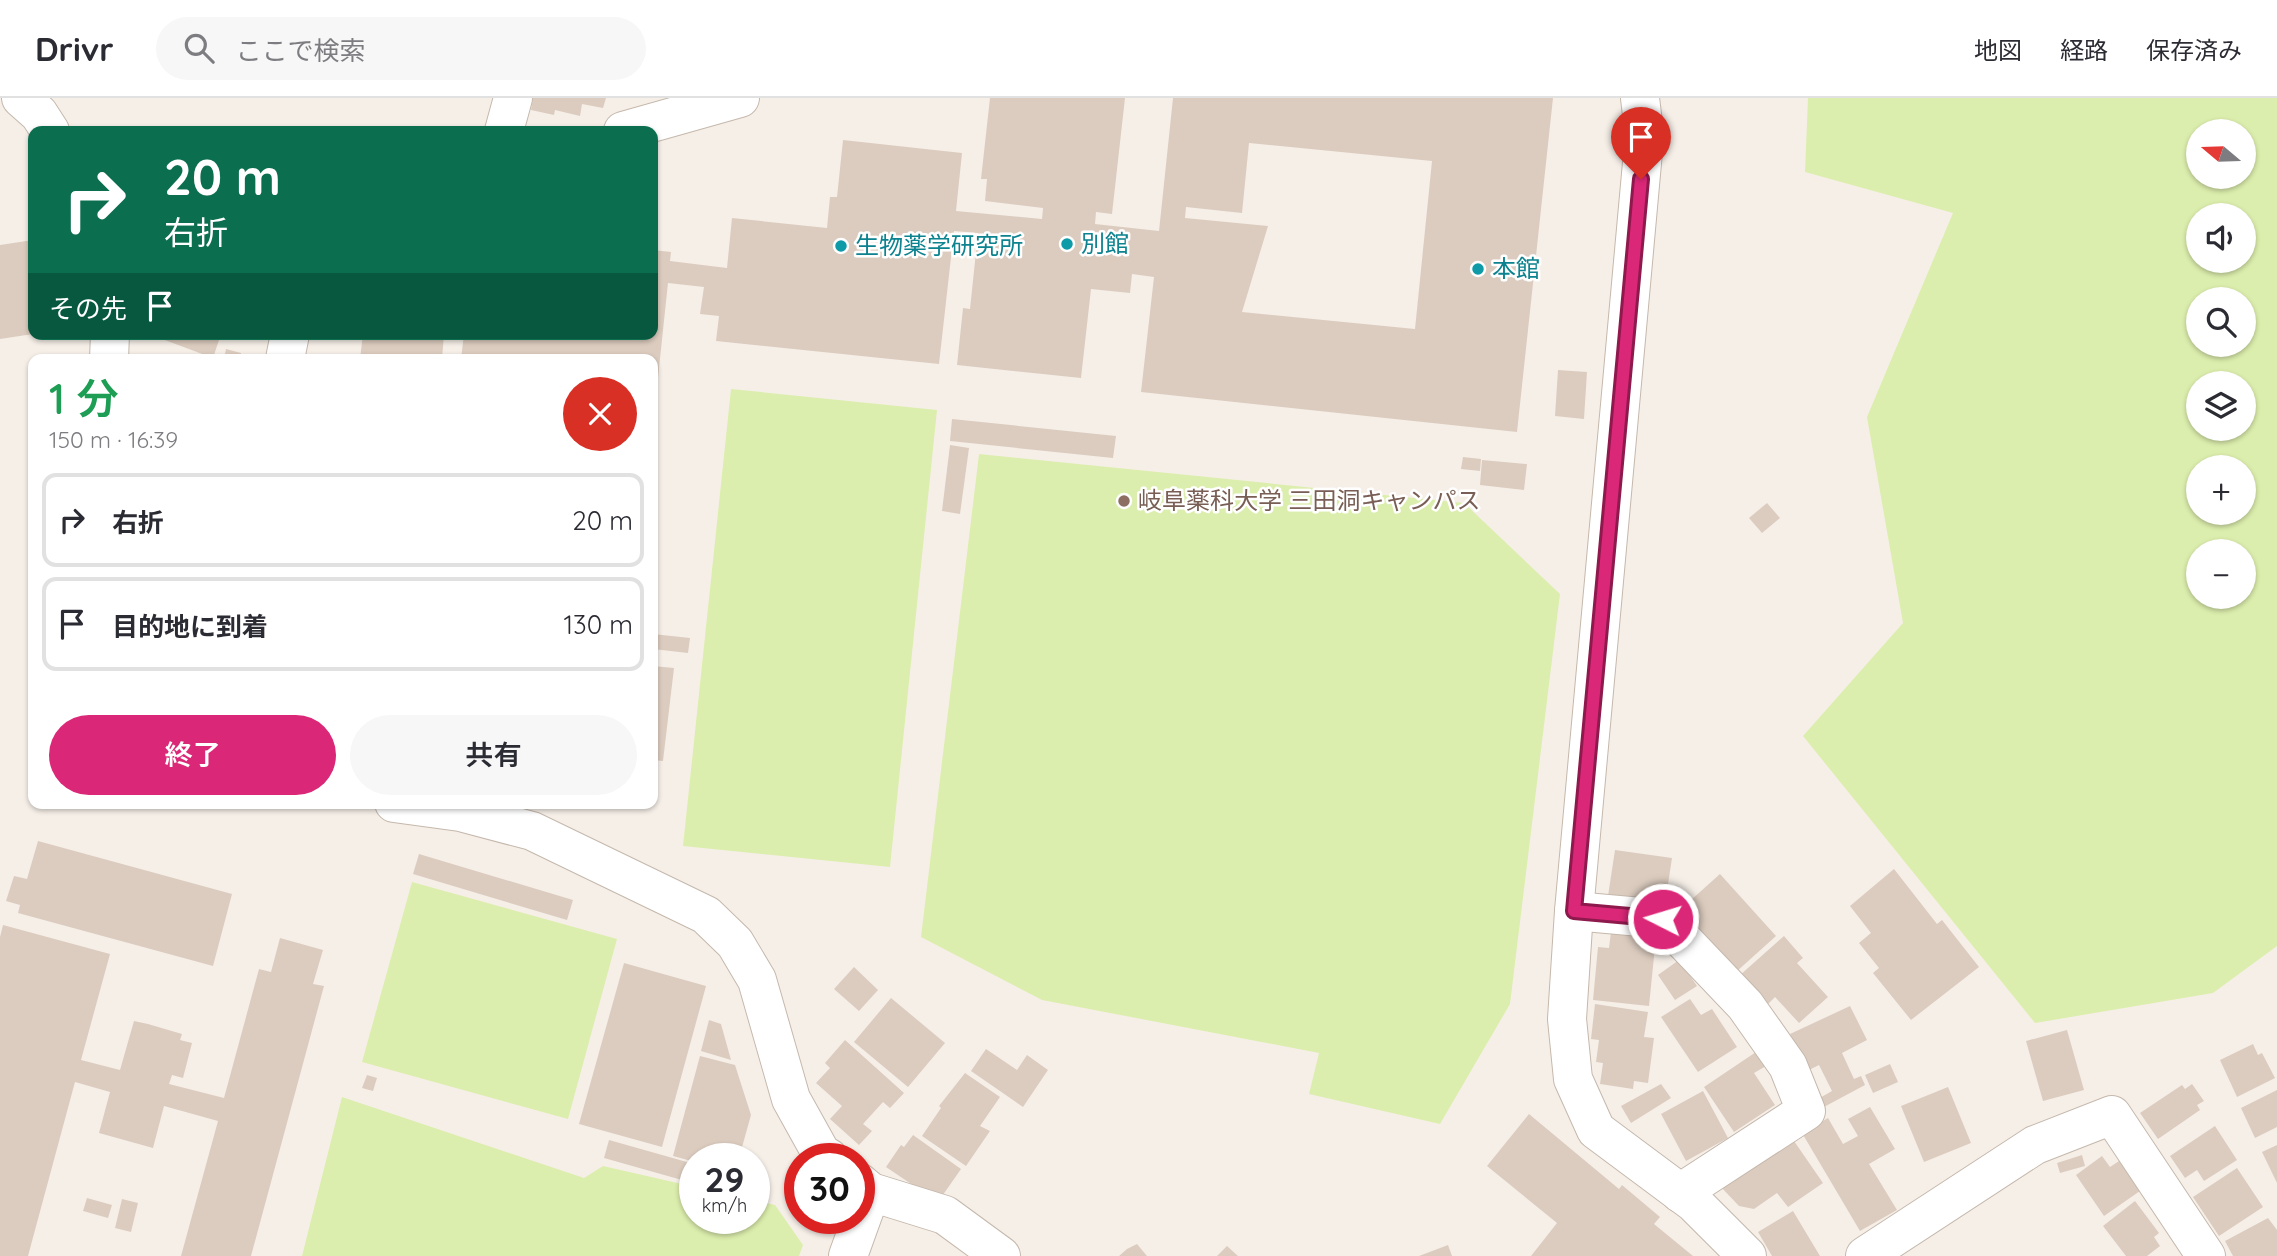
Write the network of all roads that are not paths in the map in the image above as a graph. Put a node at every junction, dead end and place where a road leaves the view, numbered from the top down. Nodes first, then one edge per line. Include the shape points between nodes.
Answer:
1 (21, 98) edge
2 (513, 98) edge
3 (1640, 98) edge
4 (718, 101) edge
5 (47, 126) edge
6 (505, 126) edge
7 (638, 126) edge
8 (438, 809) edge
9 (1574, 911) junction
10 (815, 1143) edge
11 (875, 1190) edge
12 (1680, 1193) junction
13 (853, 1234) edge
14 (848, 1256) edge
15 (1001, 1256) edge
16 (1747, 1256) edge
17 (1865, 1256) edge
18 (2206, 1256) edge

1 - 5 street
2 - 6 street
3 - 9 street via 1643,152
4 - 7 street
8 - 10 street via 532,831 706,915 735,943 757,979 791,1099
9 - 12 street via 1567,1019 1573,1079 1596,1130
9 - 12 street via 1663,919 1745,1005 1788,1066 1806,1111
11 - 15 street via 945,1215
12 - 16 street
13 - 14 street
17 - 18 street via 2035,1145 2112,1115

